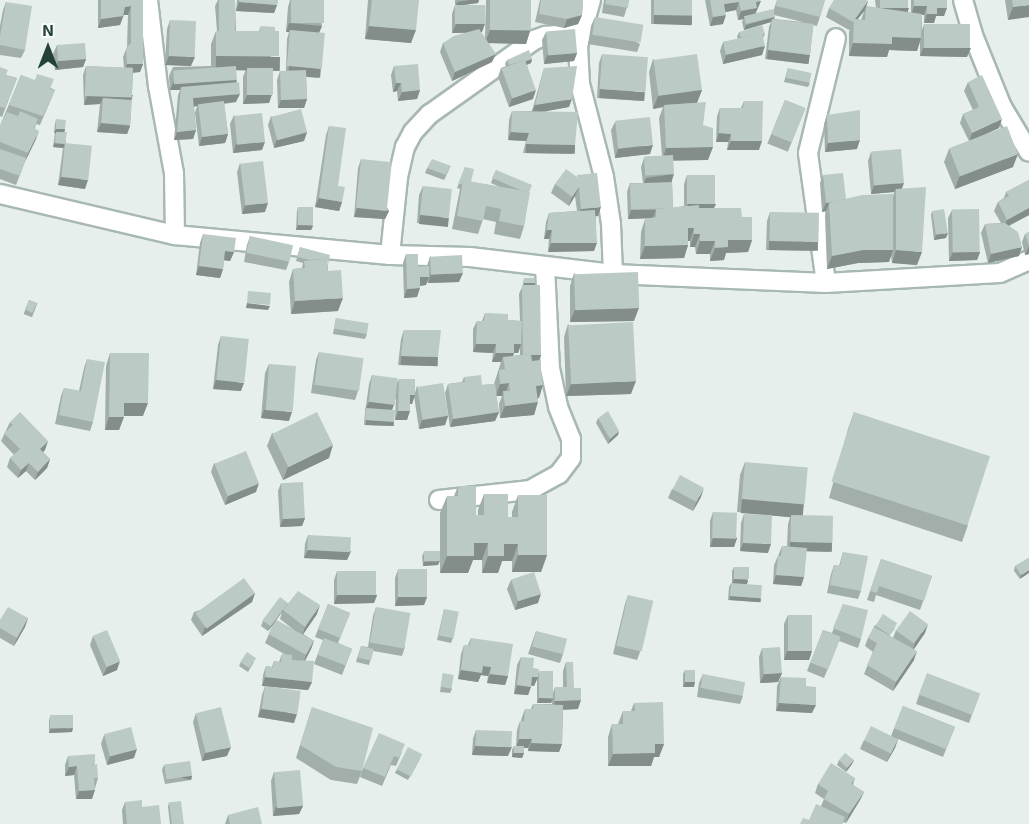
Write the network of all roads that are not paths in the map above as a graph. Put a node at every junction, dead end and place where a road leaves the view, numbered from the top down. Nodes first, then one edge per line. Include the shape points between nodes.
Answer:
1 (148, 0) edge
2 (591, 0) edge
3 (963, 0) edge
4 (581, 33) junction
5 (836, 38) dead end
6 (1029, 152) edge
7 (0, 194) edge
8 (175, 235) junction
9 (390, 255) junction
10 (1029, 260) edge
11 (545, 267) junction
12 (613, 274) junction
13 (826, 283) junction
14 (439, 500) dead end

1 - 8 street via 174,173
2 - 4 street
3 - 6 street via 1002,107
4 - 9 street via 534,40 430,114 413,132 398,177
4 - 12 street via 580,84 604,177
5 - 13 street via 808,153
7 - 8 street
8 - 9 street
9 - 11 street via 470,257
10 - 13 street via 1000,273
11 - 12 street
11 - 14 street via 550,369 571,439 571,458 559,474 530,490
12 - 13 street

